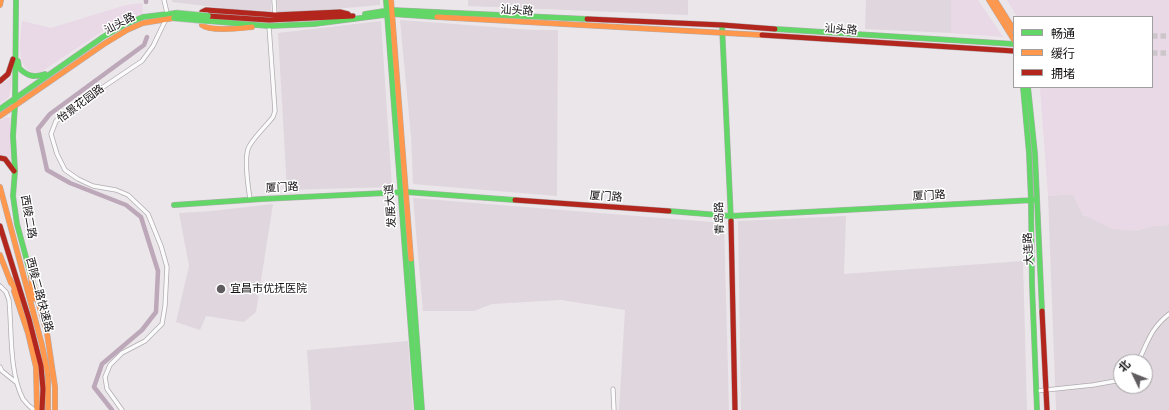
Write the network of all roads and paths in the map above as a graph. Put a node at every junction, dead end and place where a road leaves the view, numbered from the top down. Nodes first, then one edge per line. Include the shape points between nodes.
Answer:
1 (1, 0) edge
2 (16, 0) edge
3 (164, 0) edge
4 (274, 0) edge
5 (386, 0) edge
6 (391, 0) edge
7 (989, 0) edge
8 (995, 0) edge
9 (0, 6) edge
10 (202, 12) dead end
11 (389, 13) junction
12 (275, 15) junction
13 (166, 16) junction
14 (354, 16) junction
15 (208, 18) junction
16 (202, 25) dead end
17 (722, 25) junction
18 (269, 26) junction
19 (1013, 28) edge
20 (722, 32) junction
21 (1013, 38) edge
22 (1013, 44) edge
23 (16, 49) junction
24 (1013, 51) edge
25 (57, 69) junction
26 (0, 81) edge
27 (1023, 88) edge
28 (1028, 88) edge
29 (15, 102) junction
30 (0, 109) edge
31 (0, 116) edge
32 (0, 158) edge
33 (14, 171) junction
34 (0, 188) edge
35 (403, 192) junction
36 (250, 200) junction
37 (1034, 200) junction
38 (174, 205) dead end
39 (731, 216) junction
40 (0, 226) edge
41 (0, 255) edge
42 (31, 277) junction
43 (10, 279) junction
44 (0, 286) edge
45 (1169, 314) edge
46 (32, 318) junction
47 (1142, 354) edge
48 (0, 367) edge
49 (1113, 381) edge
50 (17, 383) junction
51 (43, 389) junction
52 (613, 389) dead end
53 (1046, 390) junction
54 (1036, 391) junction
55 (34, 410) edge
56 (38, 410) edge
57 (42, 410) edge
58 (48, 410) edge
59 (55, 410) edge
60 (122, 410) edge
61 (417, 410) edge
62 (422, 410) edge
63 (614, 410) edge
64 (735, 410) edge
65 (1037, 410) edge
66 (1046, 410) edge

1 - 9 main road
2 - 23 main road, 西陵二路
3 - 13 street
4 - 12 street
5 - 11 main road, 发展大道
6 - 11 main road, 发展大道
7 - 21 main road
8 - 19 main road
10 - 12 main road via 206,10
11 - 14 main road, 汕头路
11 - 17 main road, 汕头路
11 - 18 main road, 汕头路 via 314,24
11 - 20 main road, 汕头路
11 - 35 main road, 发展大道
12 - 14 main road via 340,12
13 - 15 main road, 汕头路, bridge
13 - 25 main road, 汕头路 via 143,17 124,25
13 - 29 main road, 汕头路 via 142,22 127,30
13 - 60 street, 怡景花园路 via 142,61 56,121 51,134 65,170 93,186 128,195 148,214 167,267 162,324 145,341 122,353 110,365 105,377 107,389
14 - 15 main road, 汕头路 via 269,20
15 - 18 main road, 汕头路
16 - 18 main road via 207,28 234,29
17 - 20 main road, 青岛路
17 - 22 main road, 汕头路
18 - 36 street via 276,111 248,149 247,178
20 - 24 main road, 汕头路
20 - 39 main road, 青岛路
23 - 25 main road via 19,68 28,76 41,76
23 - 26 main road via 8,74
23 - 29 main road, 西陵二路
25 - 29 main road, 汕头路
27 - 37 main road, 大连路
28 - 37 main road, 大连路 via 1035,154
29 - 30 main road, 汕头路
29 - 31 main road, 汕头路
29 - 33 main road, 西陵二路
32 - 33 main road via 5,159
33 - 42 main road, 西陵二路 via 13,196 17,224
34 - 46 main road, 西陵二路快速路
35 - 36 main road, 厦门路
35 - 39 main road, 厦门路
35 - 61 main road, 发展大道
35 - 62 main road, 发展大道
36 - 38 main road, 厦门路
37 - 39 main road, 厦门路
37 - 53 main road, 大连路
37 - 54 main road, 大连路 via 1032,284
39 - 64 main road, 青岛路
40 - 46 main road, 西陵二路快速路
41 - 43 main road
42 - 46 main road
42 - 59 main road, 西陵二路 via 47,333 55,387
43 - 46 main road
43 - 56 main road via 36,367
44 - 50 street via 9,300 12,355
45 - 47 street via 1149,337
46 - 51 main road, 西陵二路快速路
46 - 58 main road, 西陵二路快速路 via 42,344 48,375
48 - 50 street
49 - 53 street
50 - 55 street via 24,400
51 - 56 main road
51 - 57 main road, 西陵二路快速路
52 - 63 street
53 - 54 street
53 - 66 main road, 大连路
54 - 65 main road, 大连路

